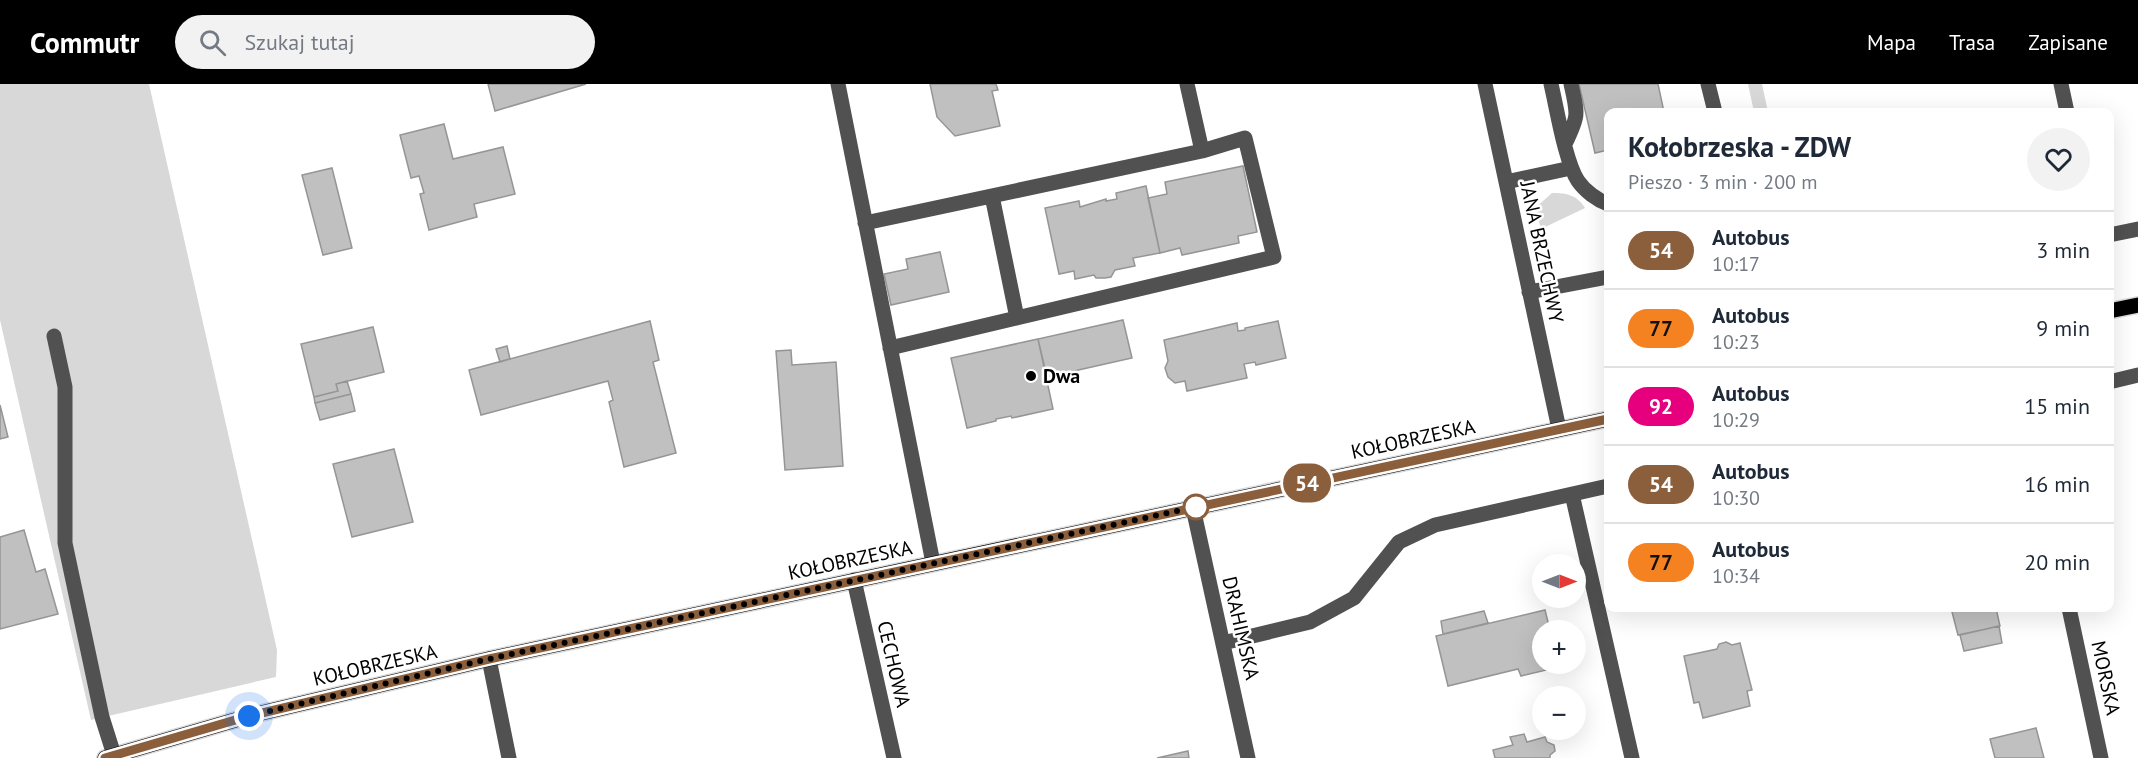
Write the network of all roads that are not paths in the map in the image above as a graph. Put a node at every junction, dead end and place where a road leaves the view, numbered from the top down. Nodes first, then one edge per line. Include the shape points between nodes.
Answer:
1 (838, 84) edge
2 (1187, 84) edge
3 (1485, 84) edge
4 (1551, 84) edge
5 (1571, 84) edge
6 (1708, 84) edge
7 (2061, 84) edge
8 (1714, 108) edge
9 (2066, 108) edge
10 (1565, 144) junction
11 (1202, 151) junction
12 (1571, 168) junction
13 (1506, 182) junction
14 (992, 196) junction
15 (1604, 202) edge
16 (865, 223) junction
17 (2138, 229) edge
18 (2114, 234) edge
19 (1604, 278) edge
20 (1529, 292) junction
21 (2138, 305) edge
22 (2114, 310) edge
23 (1017, 318) junction
24 (54, 336) dead end
25 (890, 348) junction
26 (2138, 375) edge
27 (2114, 381) edge
28 (1604, 420) edge
29 (1559, 429) junction
30 (1604, 487) edge
31 (1572, 494) junction
32 (1192, 508) junction
33 (933, 563) junction
34 (854, 580) junction
35 (2070, 612) edge
36 (1223, 643) junction
37 (489, 659) junction
38 (109, 757) edge
39 (509, 758) edge
40 (894, 758) edge
41 (1248, 758) edge
42 (1632, 758) edge
43 (2101, 758) edge

1 - 16 street
2 - 11 street
3 - 13 street, JANA BRZECHWY
4 - 10 street
5 - 10 street via 1577,110
6 - 8 street
7 - 9 street
10 - 12 street
11 - 14 street
11 - 23 street via 1245,138 1274,257
12 - 13 street
12 - 15 street via 1579,182
13 - 20 street, JANA BRZECHWY
14 - 16 street
14 - 23 street
16 - 25 street
17 - 18 street
19 - 20 street
20 - 29 street, JANA BRZECHWY
21 - 22 main road
23 - 25 street
24 - 38 street via 65,387 65,543
25 - 33 street
26 - 27 street
28 - 29 main road, KOŁOBRZESKA
29 - 32 main road, KOŁOBRZESKA
30 - 31 street
31 - 36 street via 1435,525 1399,542 1354,598 1310,622
31 - 42 street
32 - 33 main road, KOŁOBRZESKA
32 - 36 street, DRAHIMSKA
33 - 34 main road, KOŁOBRZESKA
34 - 37 main road, KOŁOBRZESKA
34 - 40 street, CECHOWA
35 - 43 street, MORSKA
36 - 41 street, DRAHIMSKA
37 - 38 main road, KOŁOBRZESKA via 249,716
37 - 39 street

